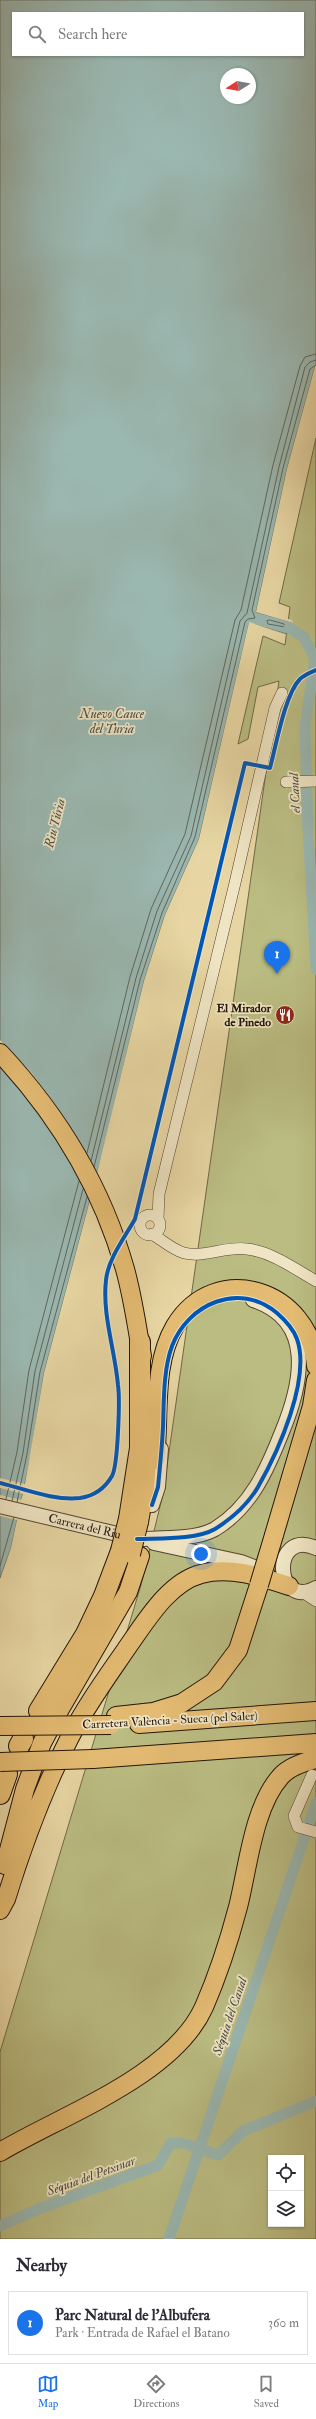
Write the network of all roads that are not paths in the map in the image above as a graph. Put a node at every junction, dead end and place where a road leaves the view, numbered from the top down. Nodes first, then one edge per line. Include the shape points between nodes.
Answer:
1 (282, 693) dead end
2 (315, 781) edge
3 (290, 782) dead end
4 (0, 1053) edge
5 (316, 1282) edge
6 (140, 1342) joint
7 (316, 1366) edge
8 (316, 1380) edge
9 (152, 1505) junction
10 (0, 1506) edge
11 (139, 1522) junction
12 (316, 1548) edge
13 (132, 1550) junction
14 (285, 1556) junction
15 (241, 1562) junction
16 (291, 1585) junction
17 (316, 1588) edge
18 (316, 1601) edge
19 (39, 1710) dead end
20 (316, 1711) edge
21 (113, 1721) junction
22 (0, 1726) edge
23 (316, 1743) edge
24 (314, 1767) edge
25 (3, 1768) edge
26 (0, 1794) edge
27 (316, 1832) edge
28 (0, 1886) edge
29 (0, 1910) edge
30 (0, 2152) edge

1 - 5 street via 275,708 154,1224 172,1246 183,1252 199,1254 228,1248 249,1249 273,1256
2 - 3 street
4 - 6 highway via 36,1094 73,1148 99,1199 125,1269
6 - 11 highway
7 - 9 highway via 312,1344 304,1325 292,1311 271,1297 255,1291 231,1291 208,1297 190,1308 175,1327 164,1351
8 - 21 highway, bridge via 312,1406 238,1650 214,1682 182,1703
9 - 11 highway
9 - 13 street via 158,1488 166,1372 171,1348 181,1328 194,1313 218,1300 243,1298 266,1305 292,1328 299,1347 301,1369 298,1390 291,1410 257,1488 239,1511 214,1530
10 - 13 street, Carrera del Riu via 48,1517
11 - 13 highway, bridge
12 - 14 street via 304,1545
13 - 15 street, Carrera del Riu
13 - 19 highway via 104,1596 86,1634
13 - 28 highway via 128,1592 42,1743 25,1789
14 - 15 street, Carrera del Riu
14 - 16 street via 282,1566
15 - 16 street, Carrera del Riu
16 - 17 street
16 - 18 street
16 - 29 highway via 254,1575 214,1571 200,1574 185,1582 159,1605 108,1676 69,1738 40,1804
20 - 21 highway, Carretera València - Sueca (pel Saler)
21 - 22 highway, Carretera València - Sueca (pel Saler), bridge via 92,1726
23 - 25 highway, bridge
24 - 27 street via 294,1816 298,1827
24 - 30 highway via 282,1774 265,1805 220,1965 203,2009 189,2032 172,2050 109,2094
25 - 26 highway

